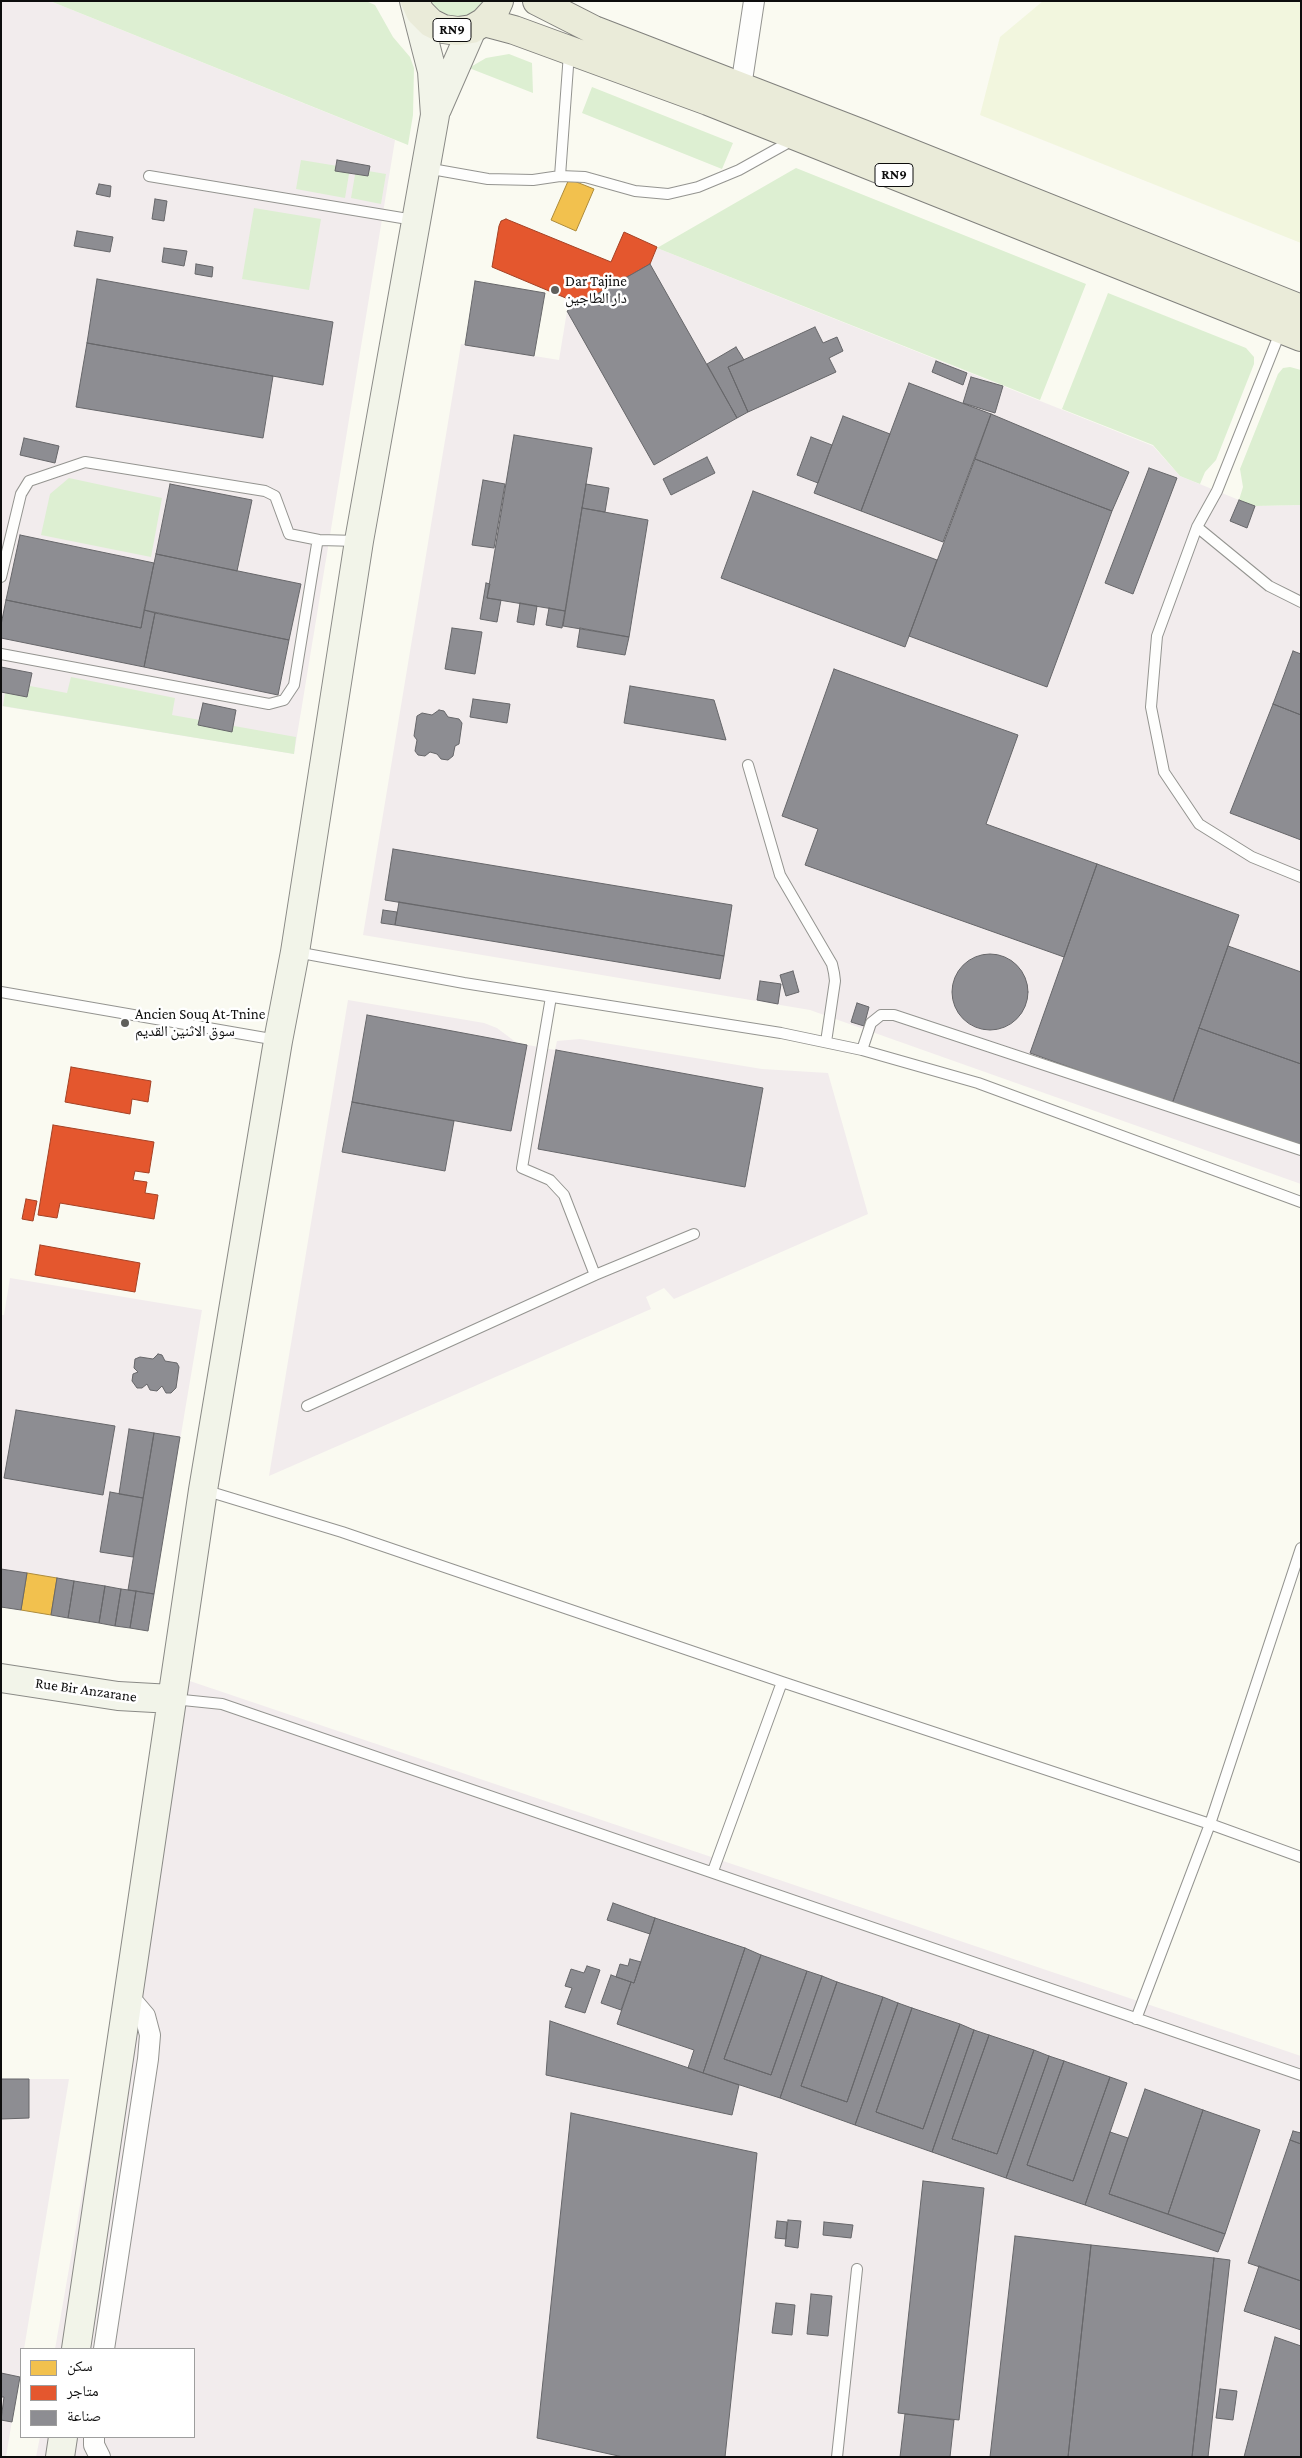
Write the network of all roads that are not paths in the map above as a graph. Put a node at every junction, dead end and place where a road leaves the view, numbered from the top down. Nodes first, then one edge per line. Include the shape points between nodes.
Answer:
1 (415, 1) edge
2 (537, 1) edge
3 (754, 1) edge
4 (485, 17) edge
5 (569, 52) junction
6 (741, 87) junction
7 (435, 115) junction
8 (799, 137) junction
9 (425, 168) junction
10 (149, 176) dead end
11 (560, 176) junction
12 (416, 220) junction
13 (1301, 310) edge
14 (1291, 333) edge
15 (1197, 527) junction
16 (320, 540) junction
17 (359, 541) junction
18 (1, 577) edge
19 (1301, 602) edge
20 (1, 654) edge
21 (748, 765) dead end
22 (1301, 877) edge
23 (295, 952) junction
24 (1, 992) edge
25 (551, 997) junction
26 (278, 1040) junction
27 (826, 1042) junction
28 (862, 1050) junction
29 (1301, 1150) edge
30 (1301, 1202) edge
31 (694, 1234) dead end
32 (595, 1275) junction
33 (307, 1406) dead end
34 (203, 1490) junction
35 (1301, 1548) edge
36 (1, 1678) edge
37 (782, 1682) junction
38 (172, 1699) junction
39 (1210, 1824) junction
40 (1301, 1857) edge
41 (713, 1871) junction
42 (128, 1996) junction
43 (1136, 2019) junction
44 (1301, 2074) edge
45 (856, 2269) dead end
46 (76, 2348) edge
47 (104, 2348) edge
48 (63, 2438) edge
49 (94, 2438) edge
50 (60, 2457) edge
51 (100, 2457) edge
52 (837, 2457) edge

1 - 4 main road, RN9 via 420,12 443,29 458,31
1 - 7 street via 432,71
2 - 6 main road, RN9 via 594,30
3 - 6 street
4 - 5 main road, RN9
4 - 7 street
5 - 8 main road, RN9
5 - 11 lane
6 - 13 main road, RN9
7 - 9 street
8 - 11 lane via 740,170 698,187 668,194 635,191 585,177
8 - 14 main road, RN9
9 - 11 lane via 488,179 533,180
9 - 12 street
10 - 12 lane
12 - 17 street
14 - 15 lane
15 - 19 lane via 1269,586
15 - 22 lane via 1158,636 1151,707 1164,772 1199,824 1252,857
16 - 17 lane
16 - 18 lane via 289,534 275,496 266,491 85,462 29,481 21,494
16 - 20 lane via 294,685 284,700 269,704
17 - 23 street
21 - 27 lane via 780,876 834,972
23 - 25 lane
23 - 26 street
24 - 26 lane
25 - 27 lane
25 - 32 lane via 522,1168 550,1180 564,1195
26 - 34 street
27 - 28 lane
28 - 29 lane via 876,1018 894,1015
28 - 30 lane via 978,1083
31 - 32 lane
32 - 33 lane
34 - 37 lane via 342,1532
34 - 38 street
35 - 39 lane
36 - 38 street, Rue Bir Anzarane via 118,1696
37 - 39 lane
37 - 41 lane
38 - 41 lane via 222,1704
38 - 42 street
39 - 40 lane
39 - 43 lane
41 - 43 lane
42 - 46 street
42 - 47 street via 145,2016 150,2035
43 - 44 lane
45 - 52 lane
48 - 50 street
49 - 51 street

